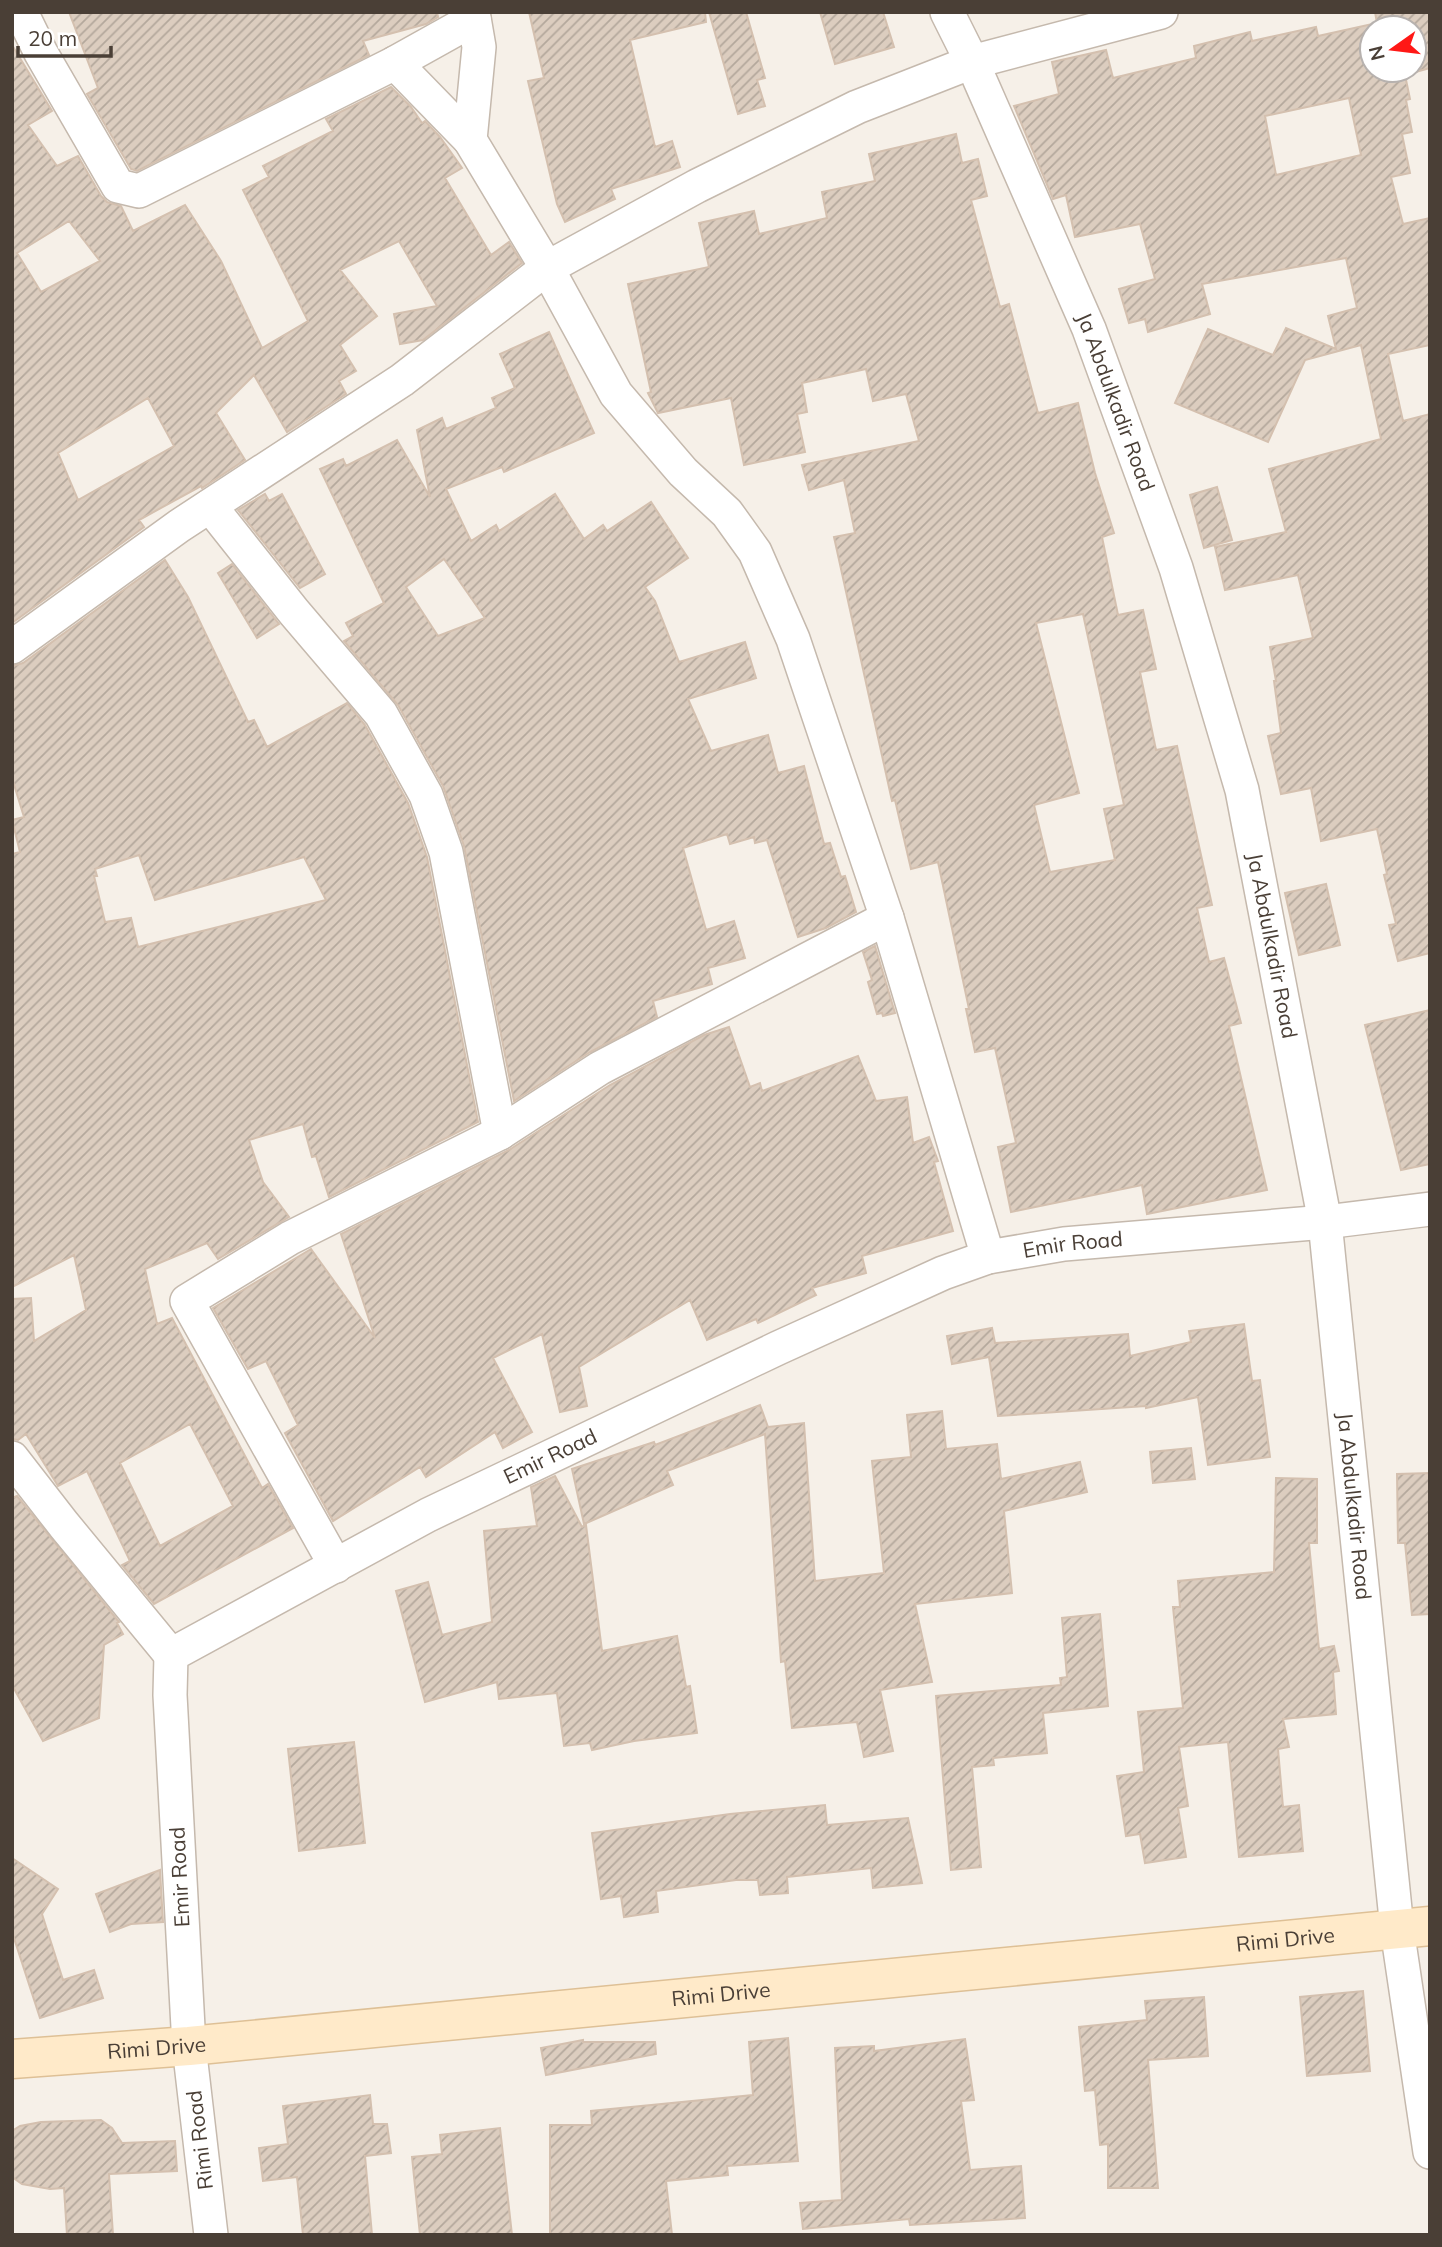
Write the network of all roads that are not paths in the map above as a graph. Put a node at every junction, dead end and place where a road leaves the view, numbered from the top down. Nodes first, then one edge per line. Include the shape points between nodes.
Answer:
1 (21, 12) edge
2 (947, 12) edge
3 (1161, 12) edge
4 (474, 15) edge
5 (972, 62) junction
6 (395, 63) junction
7 (470, 140) junction
8 (547, 268) junction
9 (210, 506) junction
10 (12, 647) edge
11 (887, 918) junction
12 (500, 1133) junction
13 (1430, 1209) edge
14 (1325, 1222) junction
15 (988, 1257) junction
16 (12, 1458) edge
17 (336, 1566) junction
18 (171, 1655) junction
19 (1414, 1927) edge
20 (189, 2046) junction
21 (12, 2059) edge
22 (1430, 2152) edge
23 (211, 2235) edge

1 - 6 street via 118,186 139,191
2 - 5 street, Ja Abdulkadir Road
3 - 5 street
4 - 6 street
4 - 7 street via 479,47
5 - 8 street via 857,107
5 - 14 street, Ja Abdulkadir Road via 1089,329 1180,581 1242,790
6 - 7 street
7 - 8 street
8 - 9 street via 402,380
8 - 11 street via 615,394 682,472 727,513 755,552 793,639
9 - 10 street
9 - 12 street via 381,714 426,795 446,852
11 - 12 street via 600,1068
11 - 15 street
12 - 17 street via 290,1238 187,1301
13 - 14 street, Emir Road
14 - 15 street, Emir Road via 1063,1244
14 - 19 street, Ja Abdulkadir Road
15 - 17 street, Emir Road via 778,1348 428,1514
16 - 18 street
17 - 18 street, Emir Road
18 - 20 street, Emir Road
19 - 20 street, Rimi Drive
19 - 22 street, Ja Abdulkadir Road
20 - 21 street, Rimi Drive
20 - 23 street, Rimi Road

